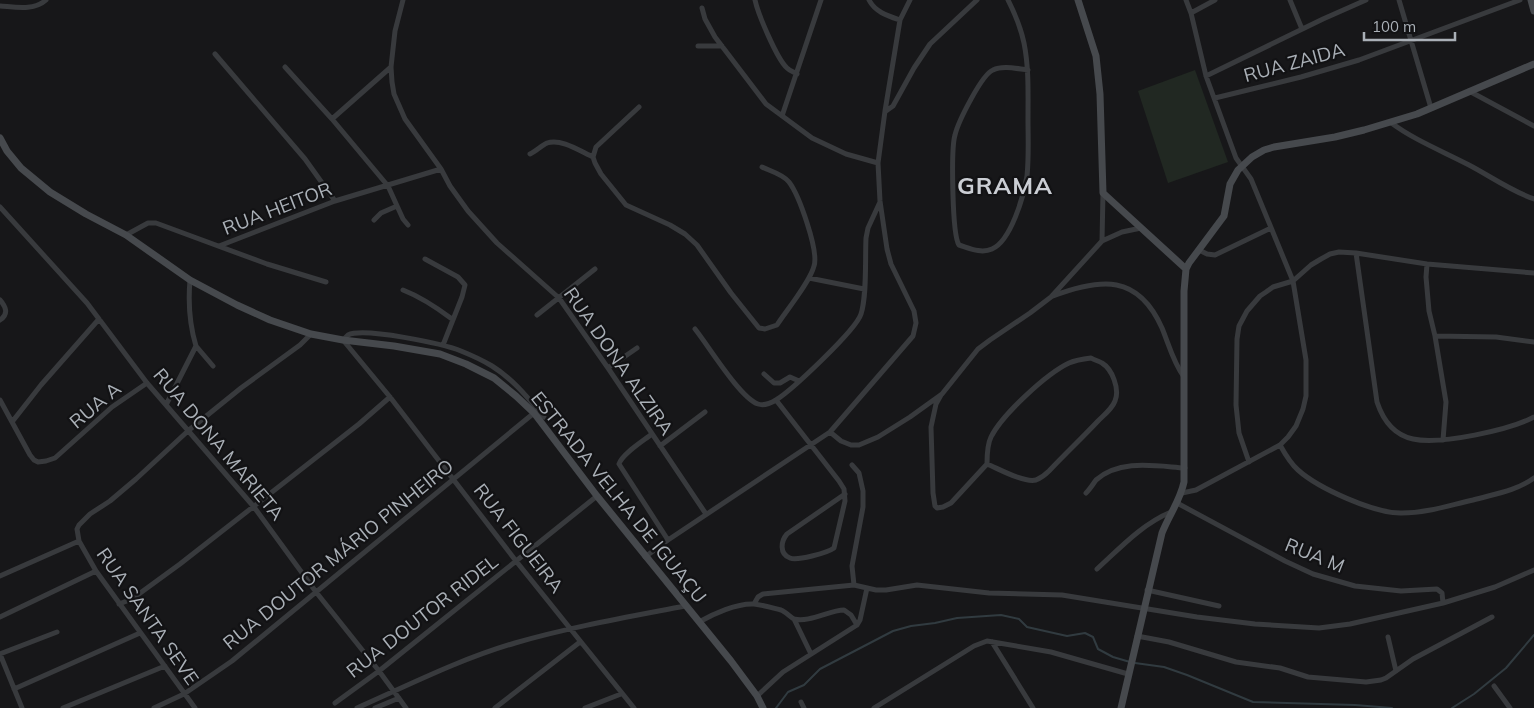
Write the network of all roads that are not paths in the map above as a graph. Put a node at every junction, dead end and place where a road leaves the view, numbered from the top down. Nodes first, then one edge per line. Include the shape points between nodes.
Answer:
1 (46, 0) edge
2 (404, 0) edge
3 (755, 0) edge
4 (821, 0) edge
5 (868, 0) edge
6 (910, 0) edge
7 (977, 0) edge
8 (1008, 0) edge
9 (1078, 0) edge
10 (1186, 0) edge
11 (1215, 0) edge
12 (1290, 0) edge
13 (1366, 0) edge
14 (1399, 0) edge
15 (1520, 0) edge
16 (1531, 0) edge
17 (0, 6) edge
18 (702, 8) dead end
19 (1534, 11) edge
20 (1191, 13) junction
21 (900, 20) junction
22 (1302, 29) junction
23 (1412, 40) junction
24 (698, 46) dead end
25 (722, 46) junction
26 (215, 54) dead end
27 (1534, 64) edge
28 (285, 67) dead end
29 (391, 67) junction
30 (1028, 70) junction
31 (797, 74) junction
32 (1206, 76) junction
33 (1469, 91) junction
34 (1215, 98) junction
35 (639, 107) dead end
36 (1431, 108) junction
37 (885, 111) junction
38 (782, 116) junction
39 (332, 119) junction
40 (1390, 122) junction
41 (1534, 126) edge
42 (0, 138) edge
43 (530, 154) dead end
44 (593, 156) junction
45 (878, 163) junction
46 (1242, 165) junction
47 (762, 167) dead end
48 (441, 169) junction
49 (388, 186) junction
50 (1103, 193) junction
51 (1534, 199) edge
52 (335, 201) junction
53 (880, 201) junction
54 (397, 206) junction
55 (0, 207) edge
56 (374, 220) dead end
57 (408, 225) dead end
58 (1141, 228) junction
59 (1271, 228) junction
60 (126, 235) junction
61 (1102, 241) junction
62 (219, 246) junction
63 (1199, 250) junction
64 (1356, 253) junction
65 (425, 259) dead end
66 (1427, 264) junction
67 (595, 269) dead end
68 (1186, 269) junction
69 (1534, 273) edge
70 (808, 278) junction
71 (190, 280) junction
72 (1293, 281) junction
73 (326, 282) dead end
74 (864, 289) junction
75 (403, 290) dead end
76 (1050, 296) junction
77 (559, 298) junction
78 (0, 300) edge
79 (537, 315) dead end
80 (99, 319) junction
81 (452, 319) junction
82 (0, 320) edge
83 (696, 328) dead end
84 (311, 334) junction
85 (1436, 336) junction
86 (343, 340) junction
87 (1534, 342) edge
88 (443, 345) junction
89 (196, 346) junction
90 (637, 348) dead end
91 (213, 366) dead end
92 (608, 368) junction
93 (764, 374) dead end
94 (1185, 378) junction
95 (799, 381) junction
96 (147, 383) junction
97 (942, 394) junction
98 (390, 397) junction
99 (0, 400) edge
100 (776, 400) junction
101 (166, 405) junction
102 (706, 412) dead end
103 (534, 414) junction
104 (544, 417) dead end
105 (1534, 417) edge
106 (12, 422) junction
107 (189, 430) junction
108 (830, 432) junction
109 (652, 434) junction
110 (1443, 440) junction
111 (811, 444) junction
112 (1280, 445) junction
113 (660, 446) junction
114 (1249, 462) junction
115 (852, 464) dead end
116 (987, 464) junction
117 (1185, 468) junction
118 (1534, 478) edge
119 (454, 479) junction
120 (1086, 493) dead end
121 (845, 494) junction
122 (1182, 494) junction
123 (597, 496) junction
124 (1178, 503) junction
125 (254, 507) junction
126 (1171, 512) junction
127 (706, 514) junction
128 (80, 540) junction
129 (668, 540) junction
130 (646, 558) junction
131 (516, 561) junction
132 (1097, 568) dead end
133 (1534, 570) edge
134 (96, 571) junction
135 (0, 576) edge
136 (854, 585) junction
137 (867, 588) junction
138 (1148, 590) junction
139 (316, 592) junction
140 (1443, 603) junction
141 (119, 604) junction
142 (754, 604) junction
143 (685, 606) junction
144 (1219, 606) dead end
145 (1144, 608) junction
146 (0, 617) edge
147 (1492, 617) dead end
148 (794, 619) junction
149 (699, 622) junction
150 (858, 624) junction
151 (572, 629) junction
152 (57, 632) dead end
153 (140, 633) junction
154 (1137, 636) junction
155 (1388, 637) dead end
156 (580, 642) junction
157 (992, 642) junction
158 (0, 654) edge
159 (811, 654) junction
160 (165, 666) junction
161 (379, 671) junction
162 (1396, 671) junction
163 (1129, 672) junction
164 (1494, 686) dead end
165 (14, 689) junction
166 (394, 691) junction
167 (184, 694) junction
168 (621, 694) junction
169 (756, 696) junction
170 (399, 698) junction
171 (801, 702) dead end
172 (335, 703) dead end
173 (762, 707) edge
174 (22, 708) edge
175 (63, 708) edge
176 (154, 708) edge
177 (195, 708) edge
178 (357, 708) edge
179 (375, 708) edge
180 (406, 708) edge
181 (495, 708) edge
182 (585, 708) edge
183 (634, 708) edge
184 (804, 708) edge
185 (874, 708) edge
186 (1032, 708) edge
187 (1120, 708) edge
188 (1510, 708) edge

1 - 17 street via 35,6
2 - 29 street, RUA DONA ALZIRA via 395,31
3 - 31 street via 781,59
4 - 31 street
5 - 21 street via 874,9
6 - 21 street
7 - 37 street via 930,44 892,106
8 - 30 street via 1019,24
9 - 50 street via 1096,56
10 - 20 street
11 - 20 street
12 - 22 street
13 - 22 street
14 - 23 street
15 - 23 street, RUA ZAIDA
16 - 19 street
18 - 25 street
20 - 32 street
21 - 37 street
22 - 32 street
23 - 34 street, RUA ZAIDA via 1360,60
23 - 36 street
24 - 25 street
25 - 38 street via 766,104
26 - 52 street via 305,159
27 - 33 street
28 - 39 street
29 - 39 street
29 - 48 street, RUA DONA ALZIRA via 394,94 405,119
30 - 30 street via 1028,149 1024,192 1003,240 992,249 973,250 956,242 954,137 988,74 999,69
31 - 38 street
32 - 34 street
33 - 36 street
33 - 41 street
34 - 46 street via 1236,158
35 - 44 street via 596,147
36 - 40 street
37 - 45 street
38 - 45 street via 812,138 846,154
39 - 49 street
40 - 46 street via 1335,137 1274,147
40 - 51 street via 1403,132
42 - 60 street, ESTRADA VELHA DE IGUAÇU via 20,168 34,180 86,214
43 - 44 street via 555,142
44 - 70 street via 601,174 626,205 670,225 698,245 759,328 777,325
45 - 53 street
46 - 59 street
46 - 63 street via 1230,184 1224,216
47 - 70 street via 789,182 799,201 814,253 814,266
48 - 49 street, RUA HEITOR
48 - 77 street, RUA DONA ALZIRA via 468,212 497,243
49 - 52 street, RUA HEITOR
49 - 54 street
50 - 58 street
50 - 61 street
52 - 62 street, RUA HEITOR
53 - 74 street via 866,238
53 - 108 street via 891,264 914,311 915,330 908,344
54 - 56 street
54 - 57 street
55 - 80 street, RUA DONA MARIETA
58 - 61 street
58 - 68 street
59 - 63 street via 1215,255
59 - 72 street
60 - 62 street, RUA HEITOR via 153,222
60 - 71 street, ESTRADA VELHA DE IGUAÇU
61 - 76 street
62 - 73 street
63 - 68 street
64 - 66 street
64 - 72 street via 1330,254
64 - 110 street via 1381,416 1399,433 1412,439
65 - 81 street via 464,283 462,297
66 - 69 street
66 - 85 street via 1426,287
67 - 77 street
68 - 94 street
70 - 74 street
71 - 84 street, ESTRADA VELHA DE IGUAÇU via 270,320
71 - 89 street via 188,310
72 - 112 street via 1306,360 1306,396 1296,426
72 - 114 street via 1273,287 1260,296 1239,326 1236,339 1236,405 1239,433
74 - 95 street via 863,307 857,324
75 - 81 street
76 - 94 street via 1097,283 1126,288 1143,299 1152,310
76 - 97 street via 978,350
77 - 79 street
77 - 92 street, RUA DONA ALZIRA
78 - 82 street via 6,314
80 - 96 street, RUA DONA MARIETA
80 - 106 street
81 - 88 street
83 - 100 street via 747,396 761,405
84 - 86 street, ESTRADA VELHA DE IGUAÇU
84 - 107 street
85 - 87 street via 1496,337
85 - 110 street via 1446,402
86 - 88 street via 357,333 413,338
86 - 98 street, RUA FIGUEIRA
86 - 103 street, ESTRADA VELHA DE IGUAÇU via 440,354 466,364 494,378
88 - 104 street via 493,367 520,388
89 - 91 street
89 - 101 street
90 - 92 street
92 - 109 street, RUA DONA ALZIRA
93 - 95 street via 774,383 790,377
94 - 117 street
95 - 100 street
96 - 101 street, RUA DONA MARIETA
96 - 106 street, RUA A via 112,407 64,452 46,461 34,460
97 - 108 street via 867,443 851,445
97 - 116 street via 936,404 931,428 935,506 951,503
98 - 119 street, RUA FIGUEIRA
98 - 125 street
99 - 106 street
100 - 111 street
101 - 107 street, RUA DONA MARIETA
102 - 113 street
103 - 119 street, RUA DOUTOR MÁRIO PINHEIRO
103 - 123 street, ESTRADA VELHA DE IGUAÇU
105 - 110 street via 1509,427
107 - 125 street, RUA DONA MARIETA
107 - 128 street via 79,525 77,534
108 - 111 street
109 - 113 street, RUA DONA ALZIRA
109 - 129 street via 624,456 619,464
111 - 121 street
111 - 127 street
112 - 114 street
112 - 118 street via 1297,469 1310,479 1371,508 1400,514 1511,490 1526,485
113 - 127 street, RUA DONA ALZIRA
114 - 122 street
115 - 136 street via 859,474 863,491 852,566
116 - 116 street via 1021,478 1041,478 1112,407 1117,394 1111,373 1102,363 1091,358 1080,359 1056,371 998,426 990,438
117 - 120 street via 1123,467 1096,480
117 - 122 street
119 - 131 street, RUA FIGUEIRA
119 - 139 street, RUA DOUTOR MÁRIO PINHEIRO
121 - 121 street via 787,534 782,543 784,554 794,559 826,553 834,548
122 - 124 street
123 - 130 street, ESTRADA VELHA DE IGUAÇU
123 - 131 street, RUA DOUTOR RIDEL
124 - 126 street
124 - 140 street, RUA M via 1313,574 1355,586 1401,591 1437,589 1442,592
125 - 139 street, RUA DONA MARIETA
125 - 141 street via 132,599
126 - 132 street via 1144,528
126 - 138 street via 1162,533
127 - 129 street
128 - 134 street, RUA SANTA SEVE
128 - 135 street
129 - 130 street
130 - 143 street, ESTRADA VELHA DE IGUAÇU
131 - 151 street, RUA FIGUEIRA
131 - 161 street, RUA DOUTOR RIDEL
133 - 140 street via 1495,587
134 - 141 street, RUA SANTA SEVE
134 - 146 street
136 - 137 street
136 - 142 street via 763,594
137 - 145 street via 886,590 917,585 989,593 1062,595
137 - 150 street
138 - 144 street
138 - 145 street
139 - 161 street, RUA DONA MARIETA
139 - 167 street, RUA DOUTOR MÁRIO PINHEIRO via 232,661
140 - 145 street via 1319,628 1255,624
141 - 153 street, RUA SANTA SEVE
142 - 148 street via 784,611
142 - 149 street via 730,609
143 - 149 street, ESTRADA VELHA DE IGUAÇU
143 - 151 street
145 - 154 street
147 - 162 street
148 - 150 street via 844,610
148 - 159 street
149 - 169 street, ESTRADA VELHA DE IGUAÇU
150 - 159 street
151 - 156 street, RUA FIGUEIRA
151 - 166 street via 514,643
152 - 158 street
153 - 160 street, RUA SANTA SEVE
153 - 165 street
154 - 162 street via 1308,677 1366,682 1386,678
154 - 163 street
155 - 162 street
156 - 168 street, RUA FIGUEIRA
156 - 181 street
157 - 163 street via 1051,652
157 - 185 street via 974,646
157 - 186 street
158 - 165 street
159 - 169 street via 783,672
160 - 167 street, RUA SANTA SEVE
160 - 175 street
161 - 166 street, RUA DONA MARIETA
161 - 172 street, RUA DOUTOR RIDEL
163 - 187 street
164 - 188 street
165 - 174 street
166 - 170 street, RUA DONA MARIETA
166 - 178 street
167 - 176 street, RUA DOUTOR MÁRIO PINHEIRO
167 - 177 street, RUA SANTA SEVE
168 - 182 street
168 - 183 street, RUA FIGUEIRA
169 - 173 street, ESTRADA VELHA DE IGUAÇU
170 - 179 street
170 - 180 street, RUA DONA MARIETA
171 - 184 street

